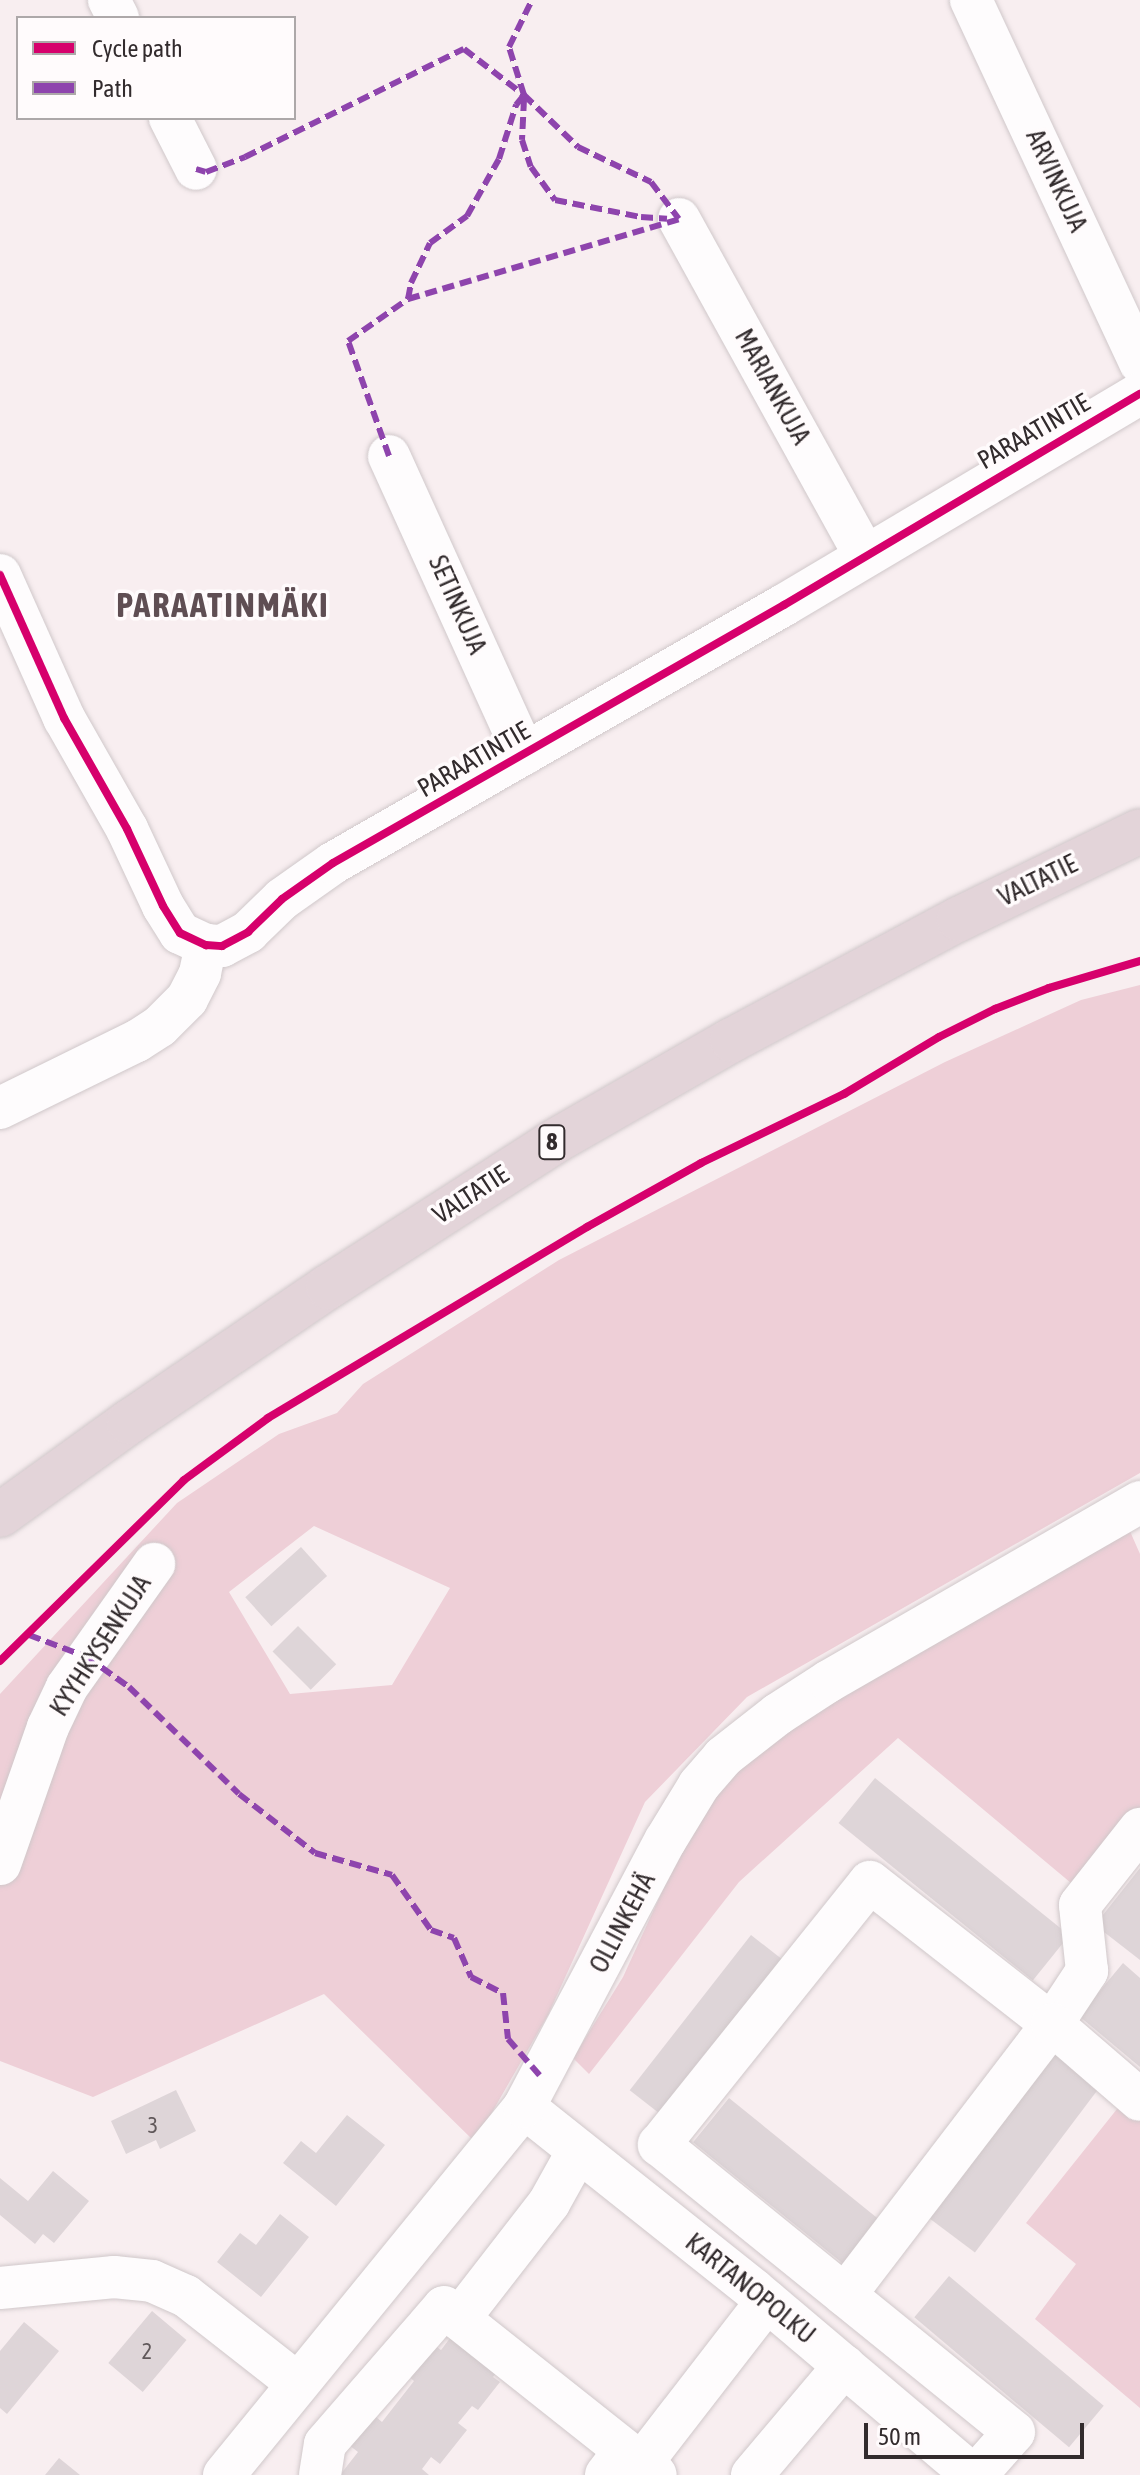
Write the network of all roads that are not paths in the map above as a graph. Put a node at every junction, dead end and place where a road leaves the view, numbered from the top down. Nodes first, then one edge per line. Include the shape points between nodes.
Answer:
1 (971, 0) edge
2 (171, 120) edge
3 (196, 169) dead end
4 (679, 219) dead end
5 (1140, 363) edge
6 (1140, 394) edge
7 (389, 456) dead end
8 (864, 554) junction
9 (0, 575) edge
10 (524, 754) junction
11 (1140, 831) edge
12 (206, 945) junction
13 (0, 1108) edge
14 (1138, 1507) edge
15 (0, 1515) edge
16 (154, 1564) dead end
17 (1140, 1829) edge
18 (0, 1864) edge
19 (1052, 2024) junction
20 (1140, 2100) edge
21 (524, 2107) junction
22 (578, 2151) junction
23 (0, 2288) edge
24 (845, 2295) junction
25 (767, 2301) junction
26 (459, 2319) junction
27 (844, 2366) junction
28 (297, 2383) junction
29 (634, 2471) edge
30 (224, 2475) edge
31 (320, 2475) edge
32 (752, 2475) edge
33 (974, 2475) edge

1 - 5 street, ARVINKUJA
2 - 3 street
4 - 8 street, MARIANKUJA
6 - 8 street, PARAATINTIE
7 - 10 street, SETINKUJA
8 - 10 street, PARAATINTIE
9 - 12 street via 64,718 127,829 163,906 180,933
10 - 12 street, PARAATINTIE via 333,863 236,940
11 - 15 highway, VALTATIE / 8 via 959,919 552,1143 316,1295
12 - 13 street via 187,999 160,1026
14 - 21 street, OLLINKEHÄ via 829,1681 723,1757 665,1841
16 - 18 street, KYYHKYSENKUJA via 67,1687
17 - 19 street via 1080,1905 1087,1971
19 - 20 street
19 - 24 street
19 - 24 street via 870,1882 659,2145
21 - 22 street, KARTANOPOLKU
21 - 28 street, OLLINKEHÄ
22 - 25 street, KARTANOPOLKU
22 - 26 street via 549,2203
23 - 28 street via 114,2277 152,2281 186,2296
24 - 33 street via 1014,2432
25 - 27 street, KARTANOPOLKU
25 - 29 street
26 - 29 street
26 - 31 street via 444,2307 325,2444
27 - 32 street
27 - 33 street, KARTANOPOLKU
28 - 30 street, OLLINKEHÄ

